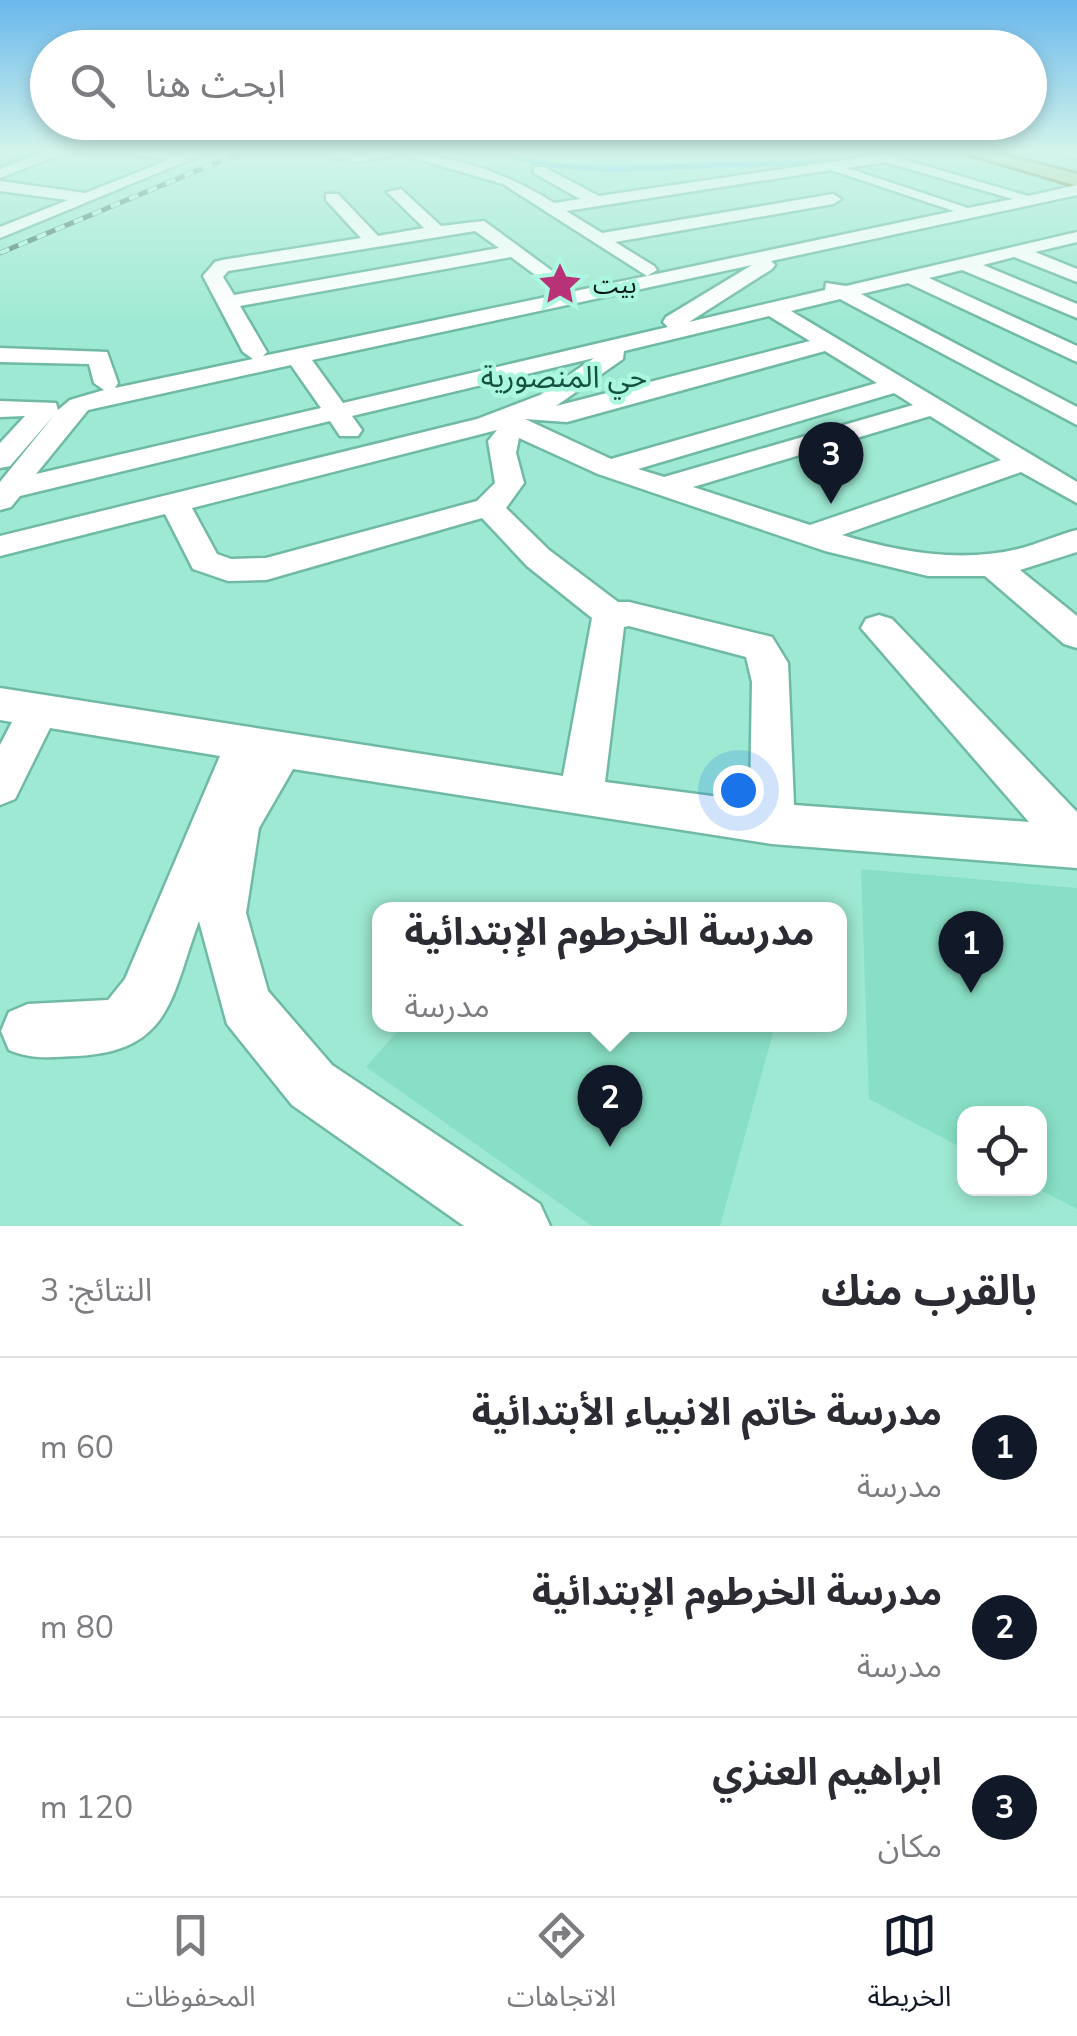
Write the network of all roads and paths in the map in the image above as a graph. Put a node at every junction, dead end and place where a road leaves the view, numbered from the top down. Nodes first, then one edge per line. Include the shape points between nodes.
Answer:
1 (63, 208) edge
2 (342, 208) edge
3 (412, 208) edge
4 (553, 208) edge
5 (799, 208) edge
6 (958, 208) edge
7 (990, 208) edge
8 (0, 216) edge
9 (939, 221) junction
10 (26, 223) junction
11 (436, 230) junction
12 (0, 233) edge
13 (600, 238) junction
14 (1077, 238) edge
15 (372, 240) junction
16 (516, 251) junction
17 (1016, 252) junction
18 (773, 255) junction
19 (964, 264) junction
20 (647, 270) junction
21 (910, 276) junction
22 (1077, 276) edge
23 (564, 288) junction
24 (842, 292) junction
25 (228, 302) junction
26 (771, 308) junction
27 (1077, 312) edge
28 (638, 340) junction
29 (828, 343) junction
30 (255, 352) junction
31 (0, 355) edge
32 (1077, 355) edge
33 (298, 357) junction
34 (106, 383) junction
35 (896, 385) junction
36 (933, 407) junction
37 (47, 408) junction
38 (0, 409) edge
39 (336, 412) junction
40 (518, 417) junction
41 (1077, 417) edge
42 (366, 454) junction
43 (0, 460) edge
44 (1024, 462) junction
45 (614, 467) junction
46 (664, 486) junction
47 (3, 494) edge
48 (1077, 494) edge
49 (174, 502) junction
50 (488, 507) junction
51 (812, 535) junction
52 (1077, 540) edge
53 (0, 546) edge
54 (993, 566) junction
55 (612, 614) junction
56 (879, 628) dead end
57 (1077, 635) edge
58 (19, 708) edge
59 (263, 748) junction
60 (0, 786) edge
61 (581, 798) junction
62 (772, 824) junction
63 (1077, 845) edge
64 (28, 1031) dead end
65 (518, 1226) edge

1 - 10 street
2 - 15 street
3 - 11 street
4 - 13 street
5 - 13 street
6 - 18 street via 889,218
7 - 9 street
8 - 10 street
9 - 17 street
9 - 18 street
10 - 12 street
11 - 15 street
11 - 16 street via 474,215
13 - 20 street
14 - 17 street
15 - 25 street via 222,266 212,273
16 - 23 street
16 - 25 street
17 - 19 street
17 - 22 street
18 - 20 street
18 - 24 street
18 - 28 street
18 - 33 street
19 - 21 street
19 - 27 street
20 - 23 street
21 - 24 street
21 - 32 street
23 - 30 street
24 - 26 street
24 - 41 street
25 - 30 street
26 - 28 street
26 - 29 street
28 - 39 street
28 - 40 street
29 - 35 street
29 - 40 street via 567,414
30 - 34 street
31 - 34 street via 99,357
33 - 39 street
33 - 47 street via 79,405
34 - 37 street via 57,396
35 - 36 street
35 - 45 street
36 - 44 street
36 - 46 street
37 - 38 street
37 - 43 street
39 - 42 street
39 - 47 street
40 - 42 street
40 - 45 street
40 - 50 street via 502,440 510,487
42 - 49 street
44 - 48 street
44 - 51 street
45 - 46 street
46 - 51 street
49 - 50 street via 205,560 228,570 285,565
49 - 53 street
50 - 55 street via 538,558
51 - 54 street via 920,563
52 - 54 street
54 - 57 street
55 - 61 street
55 - 62 street via 759,647 770,663
56 - 63 street
58 - 59 street
58 - 60 street
59 - 61 street
59 - 64 street via 144,998 126,1020 110,1027
59 - 65 street via 237,824 222,913 246,1005 312,1085
61 - 62 street
62 - 63 street

